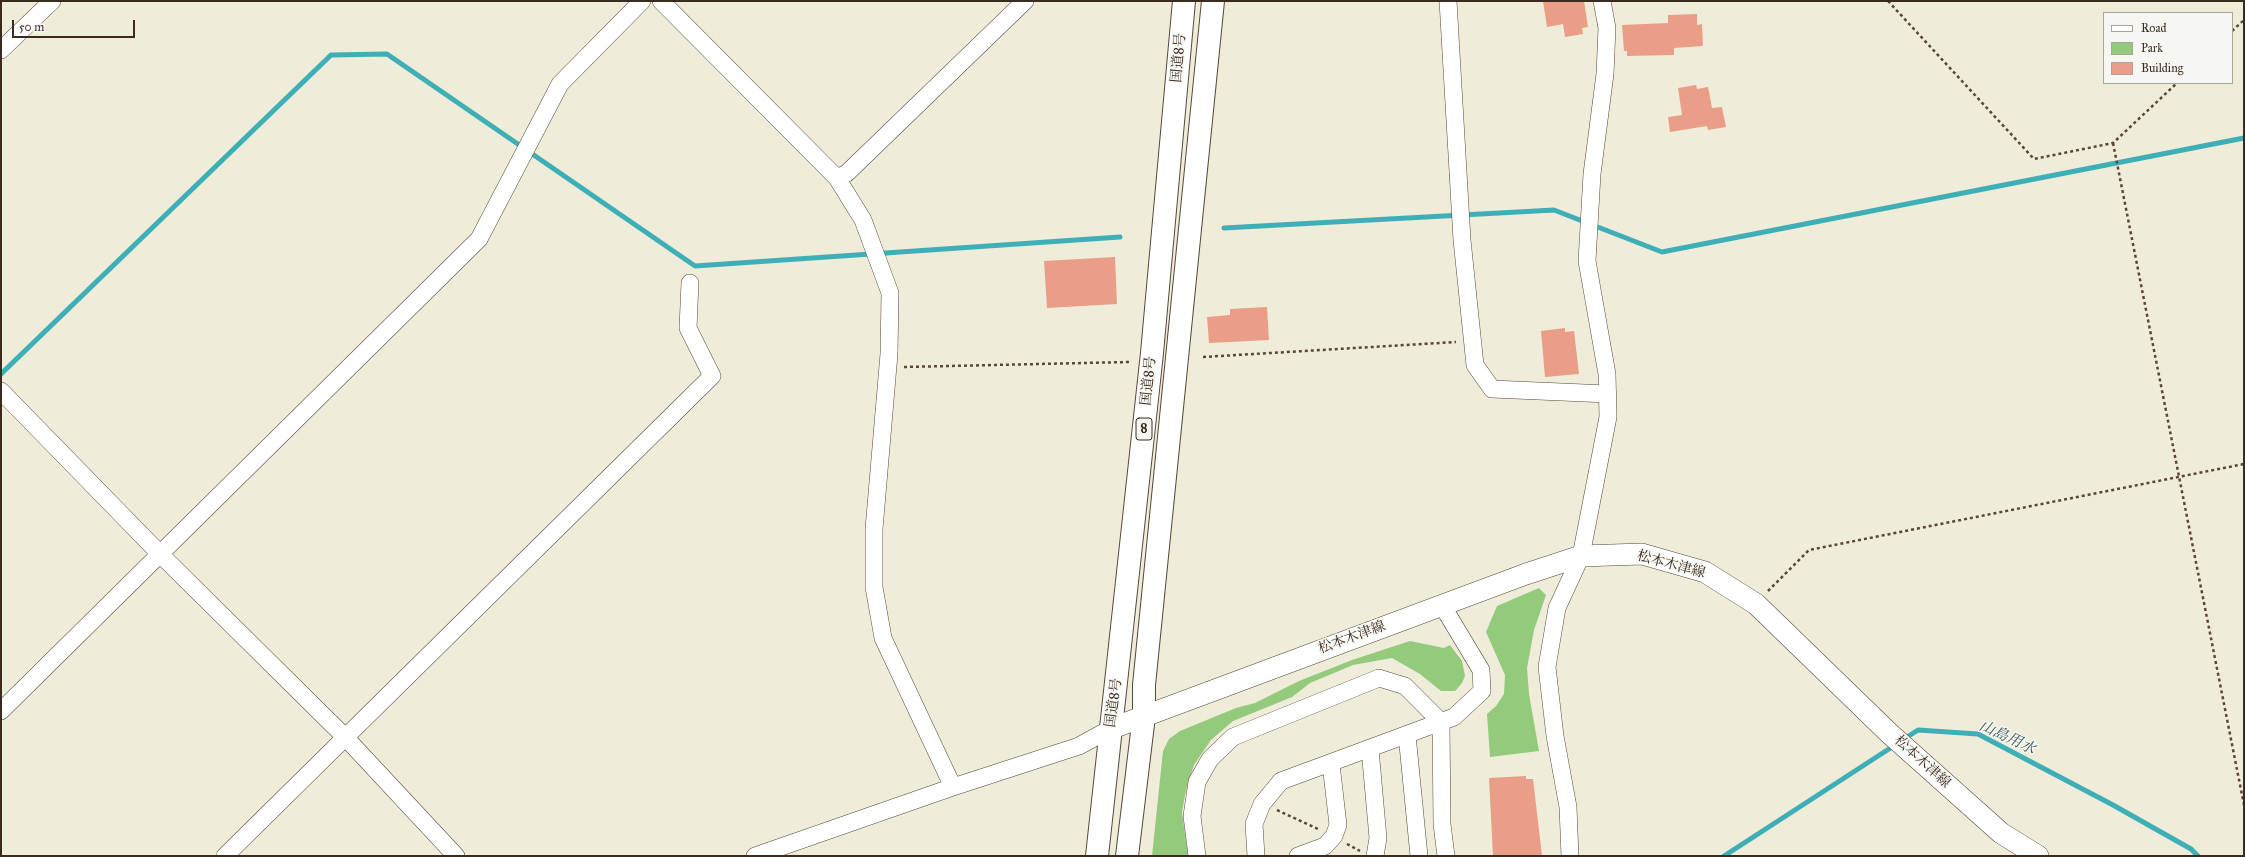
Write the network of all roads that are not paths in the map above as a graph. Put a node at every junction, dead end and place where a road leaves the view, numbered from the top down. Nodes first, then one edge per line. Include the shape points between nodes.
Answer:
1 (52, 1) edge
2 (642, 1) edge
3 (661, 1) edge
4 (1025, 1) edge
5 (1184, 1) edge
6 (1212, 1) edge
7 (1448, 1) edge
8 (1602, 1) edge
9 (1, 50) edge
10 (837, 178) junction
11 (690, 283) dead end
12 (1, 391) edge
13 (1608, 394) junction
14 (160, 554) junction
15 (1581, 556) junction
16 (1442, 605) junction
17 (1, 711) edge
18 (1144, 716) junction
19 (1441, 722) junction
20 (1110, 729) junction
21 (1407, 735) junction
22 (345, 738) junction
23 (1370, 749) junction
24 (1331, 764) junction
25 (953, 786) junction
26 (1368, 854) edge
27 (225, 856) edge
28 (456, 856) edge
29 (754, 856) edge
30 (1097, 856) edge
31 (1127, 856) edge
32 (1197, 856) edge
33 (1256, 856) edge
34 (1298, 856) edge
35 (1419, 856) edge
36 (1446, 856) edge
37 (1570, 856) edge
38 (2038, 856) edge

1 - 9 street
2 - 14 street via 560,84 479,239
3 - 10 street
4 - 10 street via 847,173
5 - 20 highway, 国道8号 / 8 via 1152,353
6 - 18 highway, 国道8号 / 8 via 1144,685
7 - 13 street via 1461,226 1475,365 1492,389
8 - 13 street via 1607,28 1605,74 1592,174 1587,262 1607,374
10 - 25 street via 863,220 890,293 888,367 874,529 876,594 882,638
11 - 22 street via 688,328 712,376
12 - 14 street
13 - 15 street via 1608,417
14 - 17 street
14 - 22 street
15 - 16 main road, 松本木津線
15 - 37 street via 1557,608 1548,666 1555,736 1568,808
15 - 38 main road, 松本木津線 via 1642,554 1704,572 1756,604 1896,739 2001,833
16 - 18 main road, 松本木津線
16 - 19 street via 1481,670 1482,691 1454,717
18 - 20 main road, 松本木津線
18 - 31 highway, 国道8号 / 8
19 - 21 street
19 - 32 street via 1405,686 1379,678 1233,737 1210,759 1198,782 1192,816
19 - 36 street via 1442,824
20 - 25 street via 1079,746
20 - 30 highway, 国道8号 / 8
21 - 23 street
21 - 35 street
22 - 27 street
22 - 28 street
23 - 24 street
23 - 26 street via 1378,838
24 - 33 street via 1281,781 1262,804 1254,824
24 - 34 street via 1338,825 1334,836 1325,846
25 - 29 street

